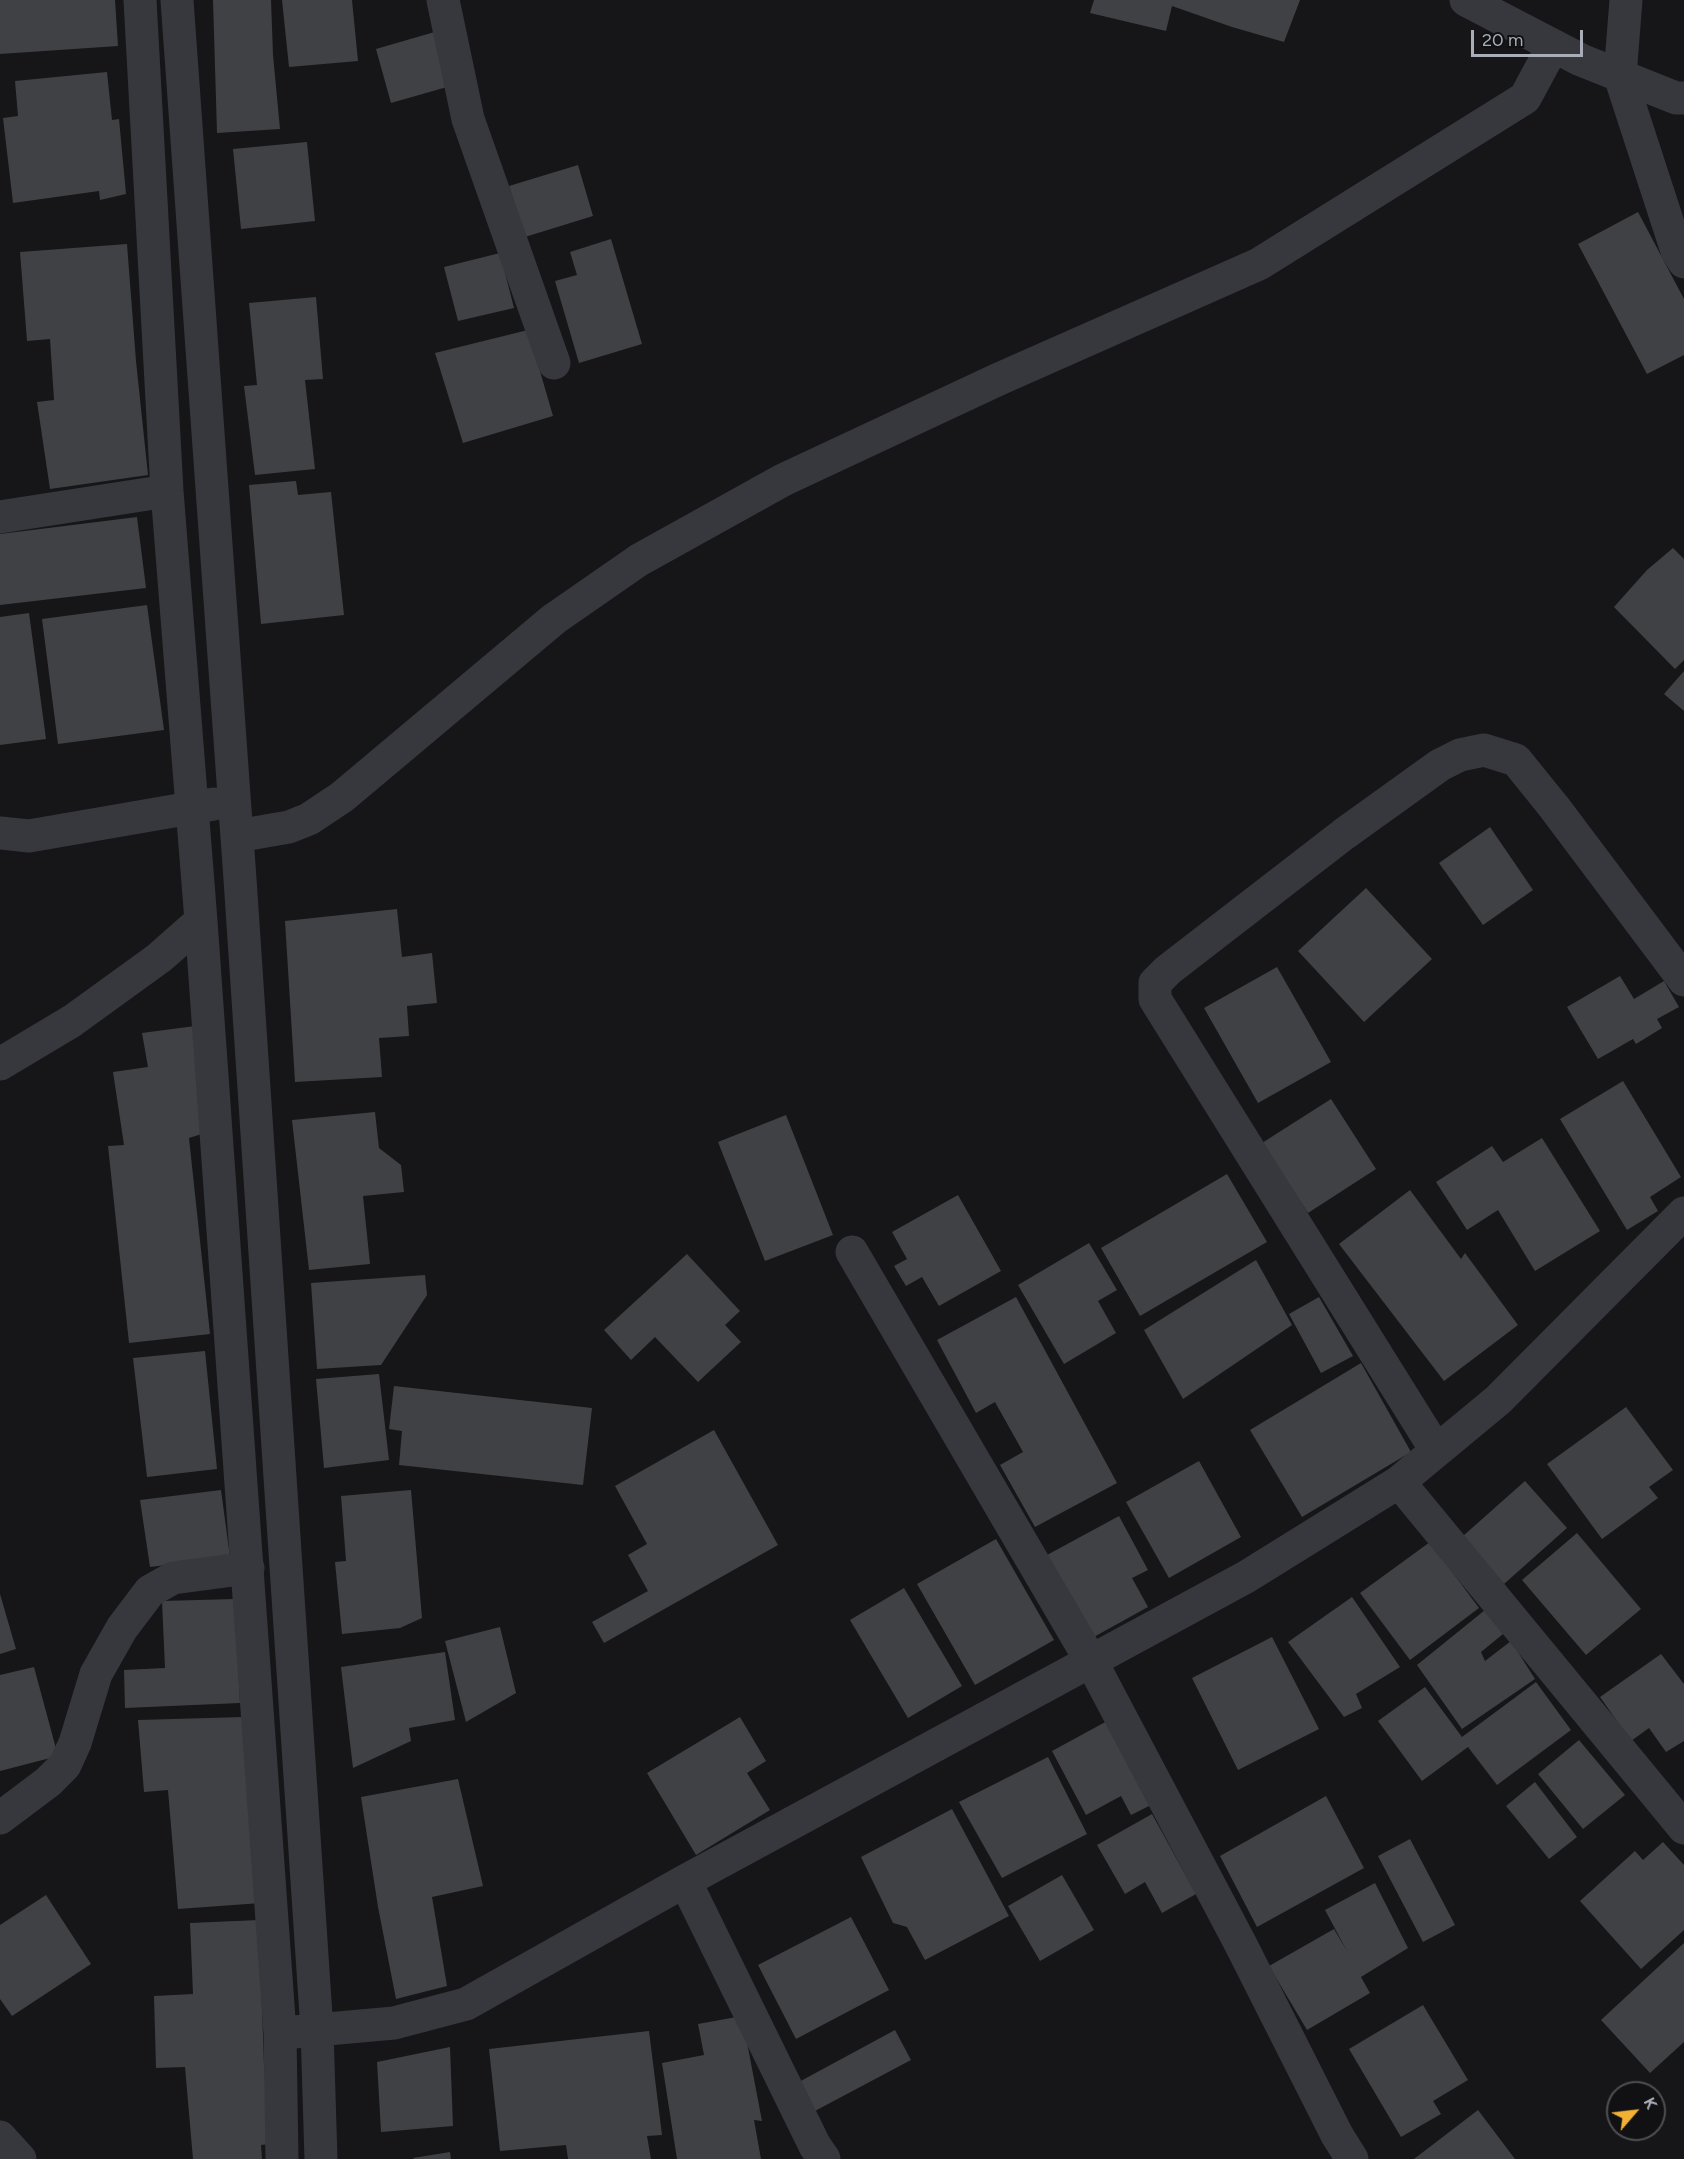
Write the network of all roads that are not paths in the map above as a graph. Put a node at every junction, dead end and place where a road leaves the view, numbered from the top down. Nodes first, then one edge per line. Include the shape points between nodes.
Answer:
1 (141, 0) edge
2 (177, 0) edge
3 (443, 0) edge
4 (1626, 0) edge
5 (1477, 6) edge
6 (1567, 53) junction
7 (1620, 76) junction
8 (1684, 98) edge
9 (1684, 262) edge
10 (554, 363) dead end
11 (167, 491) junction
12 (0, 517) edge
13 (234, 800) junction
14 (192, 807) junction
15 (0, 832) edge
16 (237, 836) junction
17 (240, 879) junction
18 (198, 881) junction
19 (201, 921) junction
20 (1684, 980) edge
21 (0, 1064) edge
22 (1684, 1213) edge
23 (852, 1252) dead end
24 (1436, 1450) junction
25 (1399, 1482) junction
26 (248, 1568) junction
27 (1091, 1661) junction
28 (0, 1818) edge
29 (1684, 1828) edge
30 (685, 1881) junction
31 (317, 2030) junction
32 (280, 2033) junction
33 (0, 2137) edge
34 (20, 2159) edge
35 (282, 2159) edge
36 (321, 2159) edge
37 (824, 2159) edge
38 (1352, 2159) edge

1 - 11 street
2 - 13 street
3 - 10 street via 468,119
4 - 7 street
5 - 6 street
6 - 7 street
6 - 16 street via 1525,98 1259,264 783,480 639,560 554,619 342,797 309,819
7 - 8 street
7 - 9 street via 1677,251
11 - 12 street
11 - 14 street
13 - 14 street
13 - 16 street
14 - 15 street via 29,836
14 - 18 street
16 - 17 street
17 - 18 street
17 - 31 street
18 - 19 street
19 - 21 street via 159,958 72,1021
19 - 26 street
20 - 24 street via 1516,760 1484,750 1460,755 1440,765 1344,834 1155,983 1155,999
22 - 24 street via 1498,1400
23 - 27 street
24 - 25 street
25 - 27 street via 1246,1577
25 - 29 street
26 - 28 street via 172,1578 150,1591 122,1628 96,1674 65,1765
26 - 32 street
27 - 30 street
27 - 38 street
30 - 31 street via 466,2004 394,2023
30 - 37 street via 809,2136
31 - 32 street
31 - 36 street
32 - 35 street
33 - 34 street

